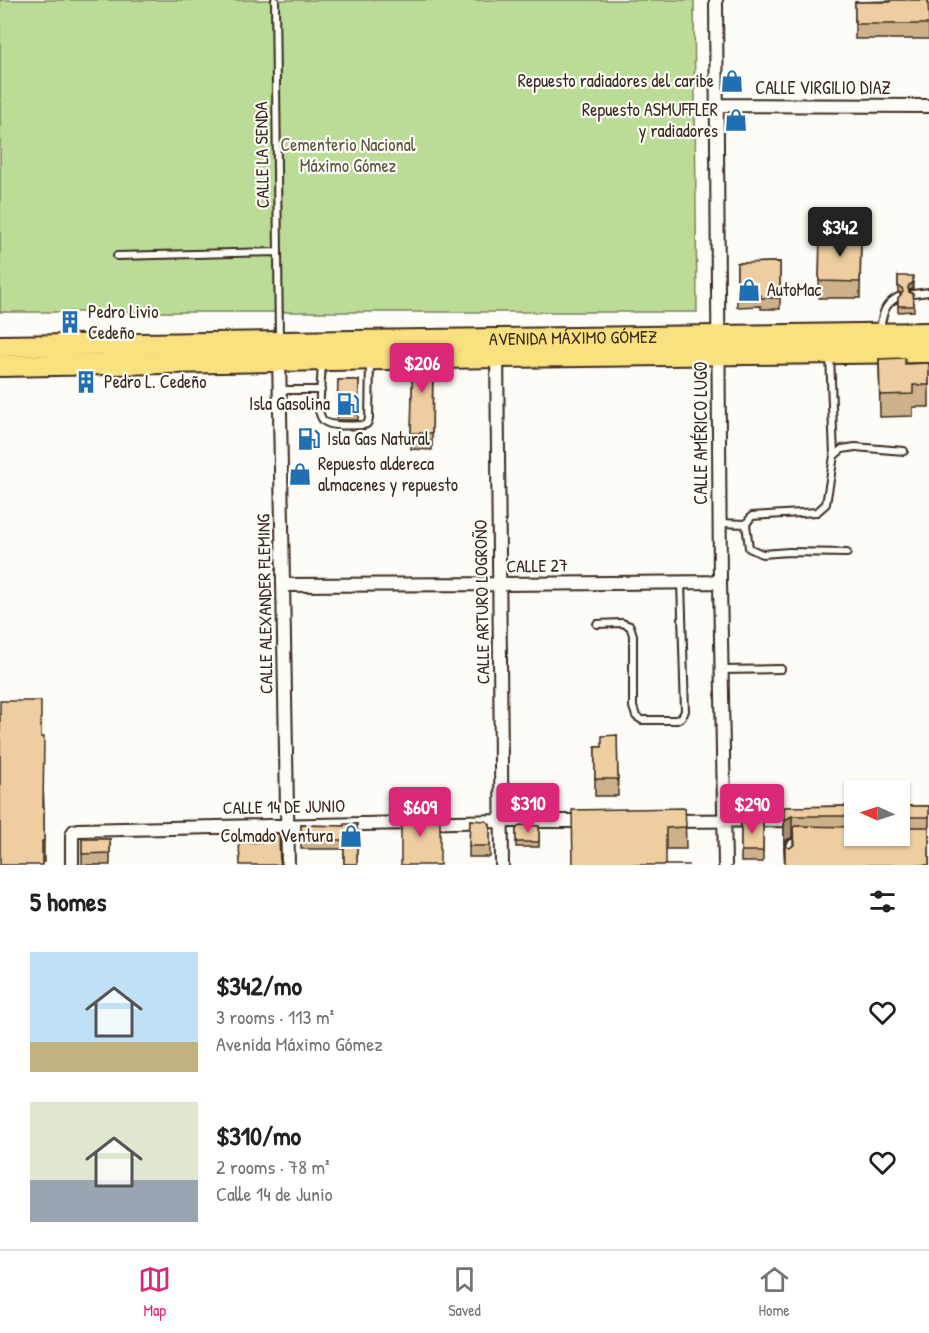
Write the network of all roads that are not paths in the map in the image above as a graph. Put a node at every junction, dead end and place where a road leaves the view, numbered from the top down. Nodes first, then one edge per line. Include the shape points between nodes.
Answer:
1 (275, 0) edge
2 (716, 0) edge
3 (718, 105) junction
4 (929, 106) edge
5 (278, 252) junction
6 (117, 256) dead end
7 (929, 292) edge
8 (913, 294) edge
9 (898, 297) edge
10 (929, 333) edge
11 (878, 334) junction
12 (0, 346) edge
13 (719, 346) junction
14 (497, 348) junction
15 (279, 351) junction
16 (929, 352) edge
17 (830, 354) junction
18 (370, 359) junction
19 (322, 360) junction
20 (0, 366) edge
21 (280, 390) junction
22 (321, 390) junction
23 (904, 451) dead end
24 (834, 456) junction
25 (720, 523) junction
26 (746, 524) junction
27 (847, 553) dead end
28 (681, 582) junction
29 (720, 582) junction
30 (500, 584) junction
31 (283, 585) junction
32 (597, 624) dead end
33 (781, 669) dead end
34 (721, 670) junction
35 (807, 820) edge
36 (502, 821) junction
37 (595, 821) edge
38 (654, 821) edge
39 (724, 821) junction
40 (287, 825) junction
41 (804, 843) edge
42 (72, 865) edge
43 (288, 865) edge
44 (502, 865) edge
45 (725, 865) edge
46 (789, 865) edge

1 - 5 lane, CALLE LA SENDA
2 - 3 street, CALLE AMÉRICO LUGO
3 - 4 street, CALLE VIRGILIO DIAZ
3 - 13 street, CALLE AMÉRICO LUGO
5 - 6 lane
5 - 15 lane, CALLE LA SENDA
7 - 8 lane
9 - 11 lane via 885,306
10 - 11 main road, AVENIDA MÁXIMO GÓMEZ
11 - 13 main road, AVENIDA MÁXIMO GÓMEZ
12 - 15 main road, AVENIDA MÁXIMO GÓMEZ
13 - 14 main road, AVENIDA MÁXIMO GÓMEZ
13 - 17 main road, AVENIDA MÁXIMO GÓMEZ
13 - 25 street, CALLE AMÉRICO LUGO
14 - 15 main road, AVENIDA MÁXIMO GÓMEZ
14 - 18 main road, AVENIDA MÁXIMO GÓMEZ
14 - 30 street, CALLE ARTURO LOGROÑO
15 - 19 main road, AVENIDA MÁXIMO GÓMEZ
15 - 20 main road, AVENIDA MÁXIMO GÓMEZ
15 - 21 street, CALLE ALEXANDER FLEMING
16 - 17 main road, AVENIDA MÁXIMO GÓMEZ
17 - 24 lane
18 - 19 main road, AVENIDA MÁXIMO GÓMEZ
18 - 22 lane via 369,419 364,426 325,422 319,411
19 - 22 lane
21 - 22 lane
21 - 31 street, CALLE ALEXANDER FLEMING
23 - 24 lane via 855,447 842,449
24 - 26 lane via 826,504 817,512 752,516
25 - 26 lane
25 - 29 street, CALLE AMÉRICO LUGO
26 - 27 lane via 749,548 762,554
28 - 29 street, CALLE 27
28 - 30 street, CALLE 27
28 - 32 lane via 685,711 677,720 642,720 636,716 630,626
29 - 34 street, CALLE AMÉRICO LUGO
30 - 31 street, CALLE 27
30 - 36 street, CALLE ARTURO LOGROÑO
31 - 40 street, CALLE ALEXANDER FLEMING
33 - 34 lane
34 - 39 street, CALLE AMÉRICO LUGO
35 - 39 street
36 - 37 street, CALLE 14 DE JUNIO
36 - 40 street, CALLE 14 DE JUNIO
36 - 44 street, CALLE ARTURO LOGROÑO
38 - 39 street
39 - 45 street, CALLE AMÉRICO LUGO
40 - 42 street, CALLE 14 DE JUNIO via 78,830 72,835
40 - 43 street, CALLE ALEXANDER FLEMING
41 - 46 lane via 792,843 788,848

